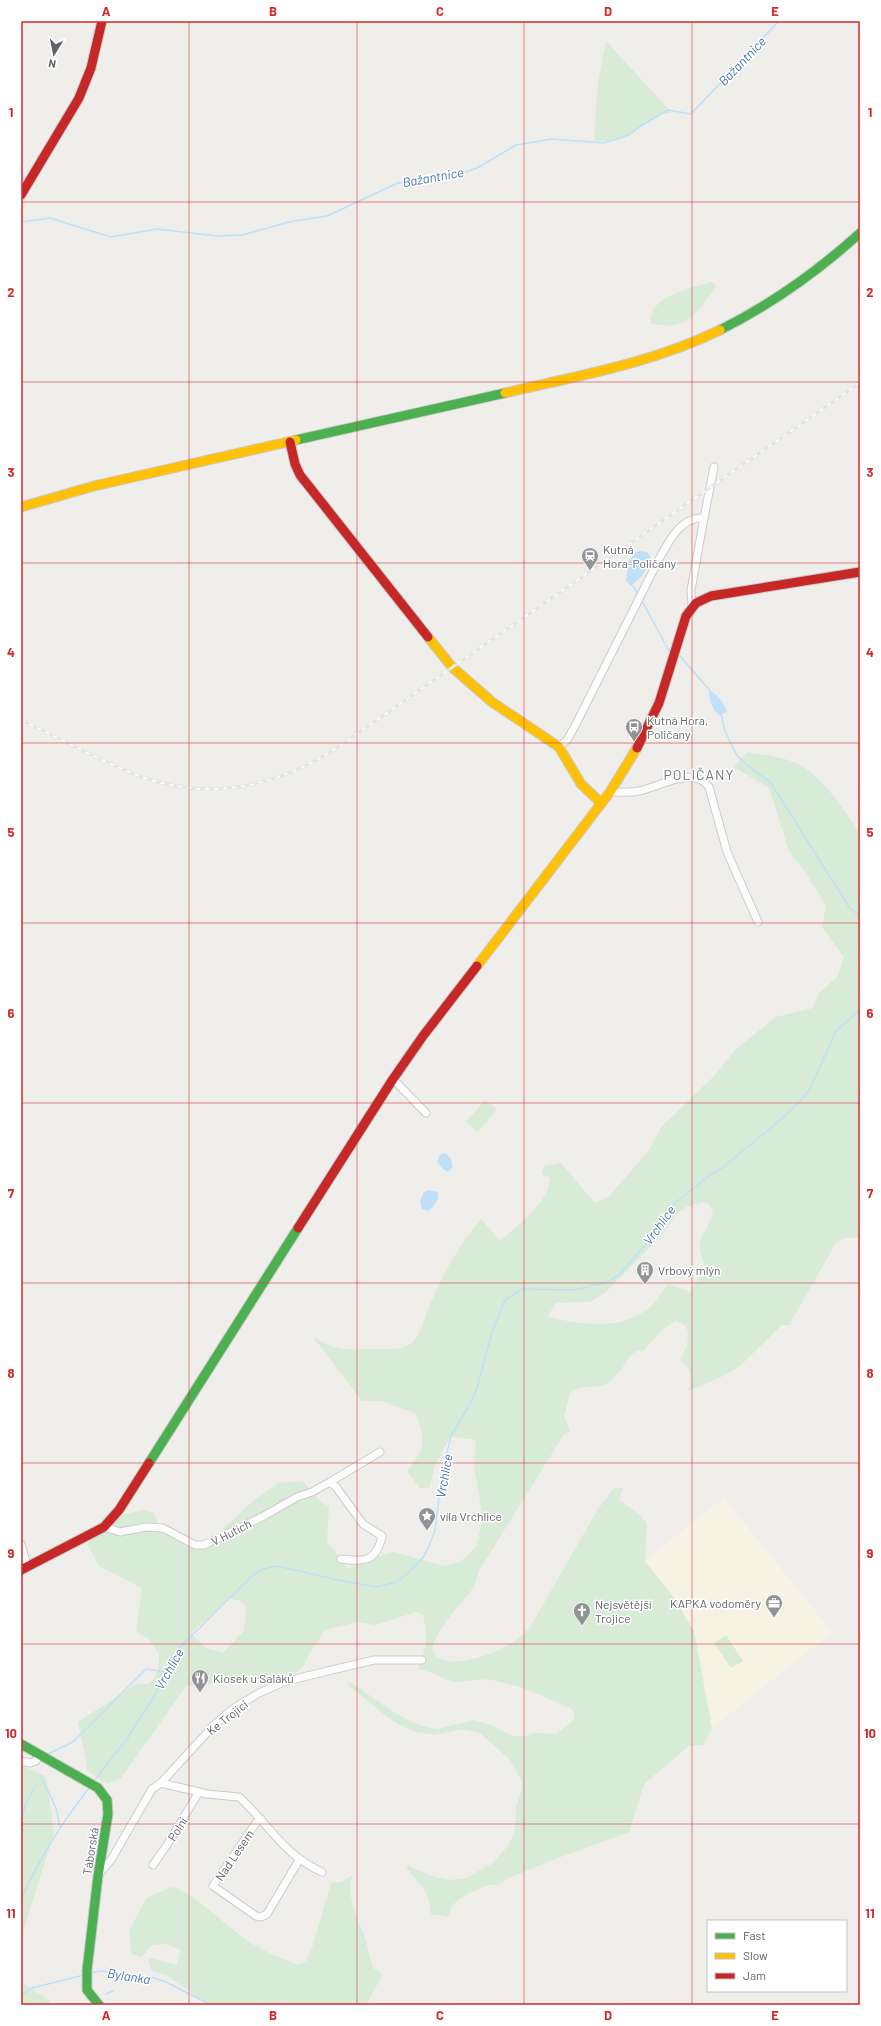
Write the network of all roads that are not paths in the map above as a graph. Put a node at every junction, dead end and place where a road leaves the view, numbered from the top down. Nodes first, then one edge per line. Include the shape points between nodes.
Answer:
1 (102, 21) edge
2 (21, 195) edge
3 (860, 233) edge
4 (290, 442) junction
5 (714, 467) dead end
6 (21, 507) edge
7 (704, 518) junction
8 (860, 572) edge
9 (692, 606) junction
10 (559, 746) junction
11 (610, 792) junction
12 (601, 803) junction
13 (758, 922) dead end
14 (393, 1079) junction
15 (426, 1112) dead end
16 (380, 1452) dead end
17 (330, 1482) junction
18 (104, 1527) junction
19 (21, 1544) edge
20 (341, 1559) dead end
21 (24, 1568) edge
22 (422, 1660) dead end
23 (21, 1744) edge
24 (39, 1755) junction
25 (21, 1761) edge
26 (161, 1783) junction
27 (199, 1792) junction
28 (261, 1820) junction
29 (299, 1860) junction
30 (153, 1865) dead end
31 (322, 1872) dead end
32 (98, 1876) junction
33 (99, 2005) edge

1 - 2 street via 91,68 79,98
3 - 4 street via 802,282 768,305 719,331 677,349 610,369
4 - 6 street via 87,488
4 - 10 street via 300,475 452,667 492,702
5 - 7 street
7 - 9 street via 692,590
7 - 10 street via 688,522 671,538 575,726 567,740
8 - 9 street via 711,596
9 - 11 street via 686,616 656,709 638,747
10 - 12 street via 580,784
11 - 12 street
11 - 13 street via 638,791 682,778 698,778 705,781 709,787 729,858
12 - 14 street
14 - 15 street
14 - 18 street via 119,1510
16 - 17 street, V Hutích
17 - 18 street, V Hutích via 204,1545 195,1545 163,1528 146,1527 120,1532
17 - 20 street via 363,1524 382,1536 378,1550 371,1557 357,1561
18 - 21 street
19 - 21 street
22 - 26 street, Ke Trojici via 374,1660 284,1682 260,1693 234,1708 214,1725
23 - 24 street, Táborská
24 - 25 street via 36,1761
24 - 32 street, Táborská via 98,1788 106,1798 108,1807
26 - 27 street, Nad Lesem
26 - 32 street, Ke Trojici via 152,1789 111,1860
27 - 28 street, Nad Lesem via 239,1796
27 - 30 street, Polní
28 - 29 street, Nad Lesem
28 - 29 street, Nad Lesem via 256,1823 213,1886 256,1916 262,1917 267,1914
29 - 31 street, Nad Lesem
32 - 33 street, Táborská via 86,1975 89,1993

